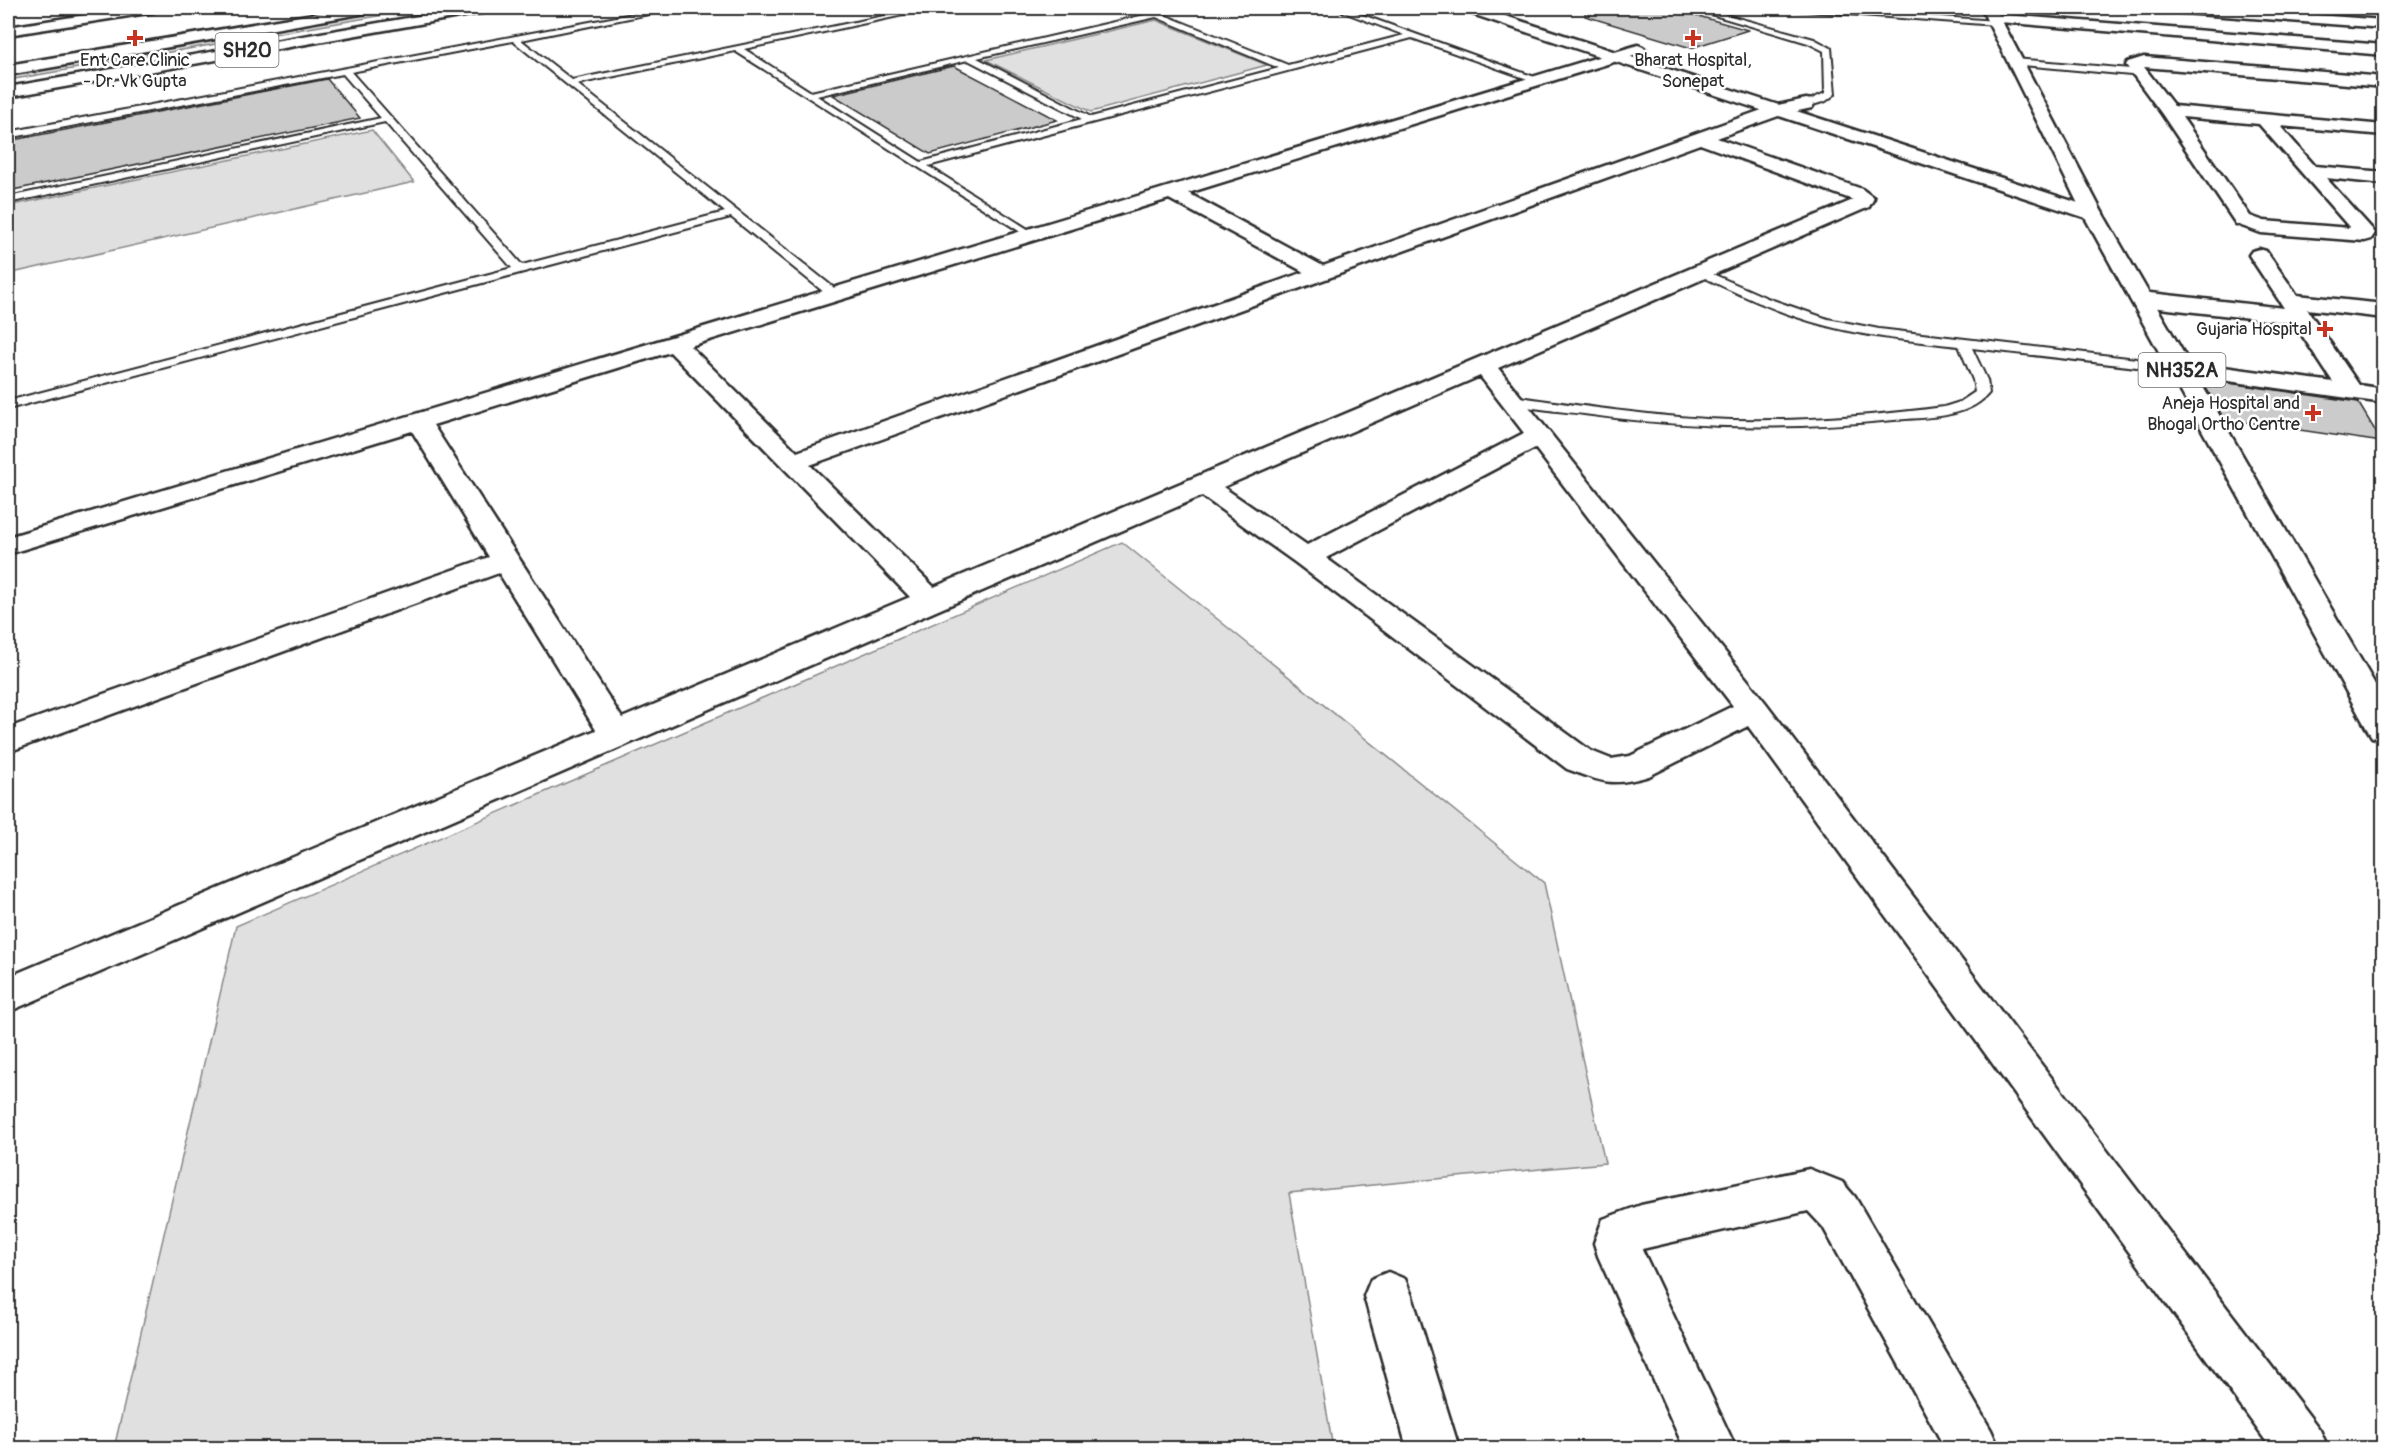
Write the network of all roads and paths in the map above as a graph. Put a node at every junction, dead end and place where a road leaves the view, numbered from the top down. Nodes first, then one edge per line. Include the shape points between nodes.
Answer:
1 (154, 8) edge
2 (372, 8) edge
3 (437, 8) edge
4 (487, 8) edge
5 (674, 8) edge
6 (932, 8) edge
7 (1141, 8) edge
8 (1337, 8) edge
9 (1468, 8) edge
10 (1506, 8) edge
11 (1695, 8) edge
12 (1793, 8) edge
13 (2170, 8) edge
14 (1821, 9) edge
15 (1157, 14) junction
16 (1992, 16) edge
17 (2384, 24) edge
18 (8, 31) edge
19 (1412, 34) junction
20 (514, 38) junction
21 (736, 48) junction
22 (1638, 50) junction
23 (2384, 50) edge
24 (1616, 56) junction
25 (970, 58) junction
26 (2015, 62) junction
27 (1287, 68) junction
28 (8, 70) edge
29 (345, 71) junction
30 (2142, 73) junction
31 (1539, 80) junction
32 (8, 82) edge
33 (2384, 82) edge
34 (570, 83) junction
35 (8, 92) edge
36 (810, 95) junction
37 (1806, 104) junction
38 (1779, 110) junction
39 (2169, 111) junction
40 (388, 119) junction
41 (2264, 119) junction
42 (1090, 120) junction
43 (2384, 130) edge
44 (8, 135) edge
45 (1700, 138) junction
46 (920, 165) junction
47 (2312, 171) junction
48 (2384, 178) edge
49 (2064, 187) junction
50 (1171, 192) junction
51 (8, 200) edge
52 (733, 213) junction
53 (2093, 214) junction
54 (1030, 235) junction
55 (2259, 255) dead end
56 (520, 270) junction
57 (1699, 271) junction
58 (1321, 273) junction
59 (834, 294) junction
60 (2141, 299) junction
61 (2295, 309) junction
62 (2384, 311) edge
63 (674, 343) junction
64 (1964, 343) junction
65 (1483, 364) junction
66 (2180, 368) junction
67 (2351, 391) junction
68 (2384, 396) edge
69 (1512, 400) junction
70 (8, 405) edge
71 (418, 421) junction
72 (1540, 435) junction
73 (793, 462) junction
74 (1202, 484) junction
75 (8, 546) edge
76 (1306, 557) junction
77 (507, 561) junction
78 (930, 600) junction
79 (1753, 710) junction
80 (2384, 729) edge
81 (616, 735) junction
82 (8, 740) edge
83 (8, 995) edge
84 (1388, 1296) dead end
85 (1433, 1449) edge
86 (1710, 1449) edge
87 (1973, 1449) edge
88 (2302, 1449) edge

1 - 18 main road
2 - 28 main road
3 - 32 main road, SH20
4 - 35 main road, SH20
5 - 20 lane
6 - 21 lane
7 - 15 lane
8 - 19 lane
9 - 24 main road
10 - 22 main road
11 - 37 lane via 1810,41 1828,50 1830,94
12 - 14 lane
13 - 17 main road
14 - 16 lane
15 - 25 lane
15 - 27 lane
16 - 23 main road
16 - 26 main road, NH352A
19 - 27 lane
19 - 31 lane
20 - 29 lane
20 - 34 lane
21 - 34 lane
21 - 36 lane
22 - 24 main road
22 - 37 main road
24 - 31 main road
24 - 38 main road
25 - 36 lane
25 - 42 lane
26 - 30 lane
26 - 49 main road, NH352A
27 - 42 lane
29 - 40 lane
29 - 44 lane
30 - 33 main road via 2134,64
30 - 39 main road
31 - 50 main road
34 - 52 lane
36 - 46 lane
37 - 38 main road
37 - 49 main road
38 - 45 main road
38 - 53 main road
39 - 41 main road
39 - 47 main road via 2243,220 2261,226 2364,235
40 - 51 lane
40 - 56 lane
41 - 43 main road
41 - 47 main road
42 - 46 lane
45 - 57 main road via 1864,198 1862,203
45 - 58 main road
46 - 54 lane
47 - 48 main road
49 - 53 main road, NH352A
50 - 54 main road
50 - 58 main road
52 - 56 lane
52 - 59 lane
53 - 60 main road, NH352A
54 - 59 main road
55 - 61 main road
56 - 70 lane
57 - 64 lane via 1763,301 1826,322
57 - 65 main road
58 - 73 main road
59 - 63 main road
60 - 61 main road
60 - 66 main road, NH352A
61 - 62 main road
61 - 67 main road
63 - 71 main road
63 - 73 main road
64 - 66 lane
64 - 69 lane via 1982,393 1972,403 1950,409 1776,424 1682,421
65 - 69 main road
65 - 74 main road
66 - 67 main road
66 - 80 main road, NH352A
67 - 68 main road
69 - 72 main road
71 - 75 main road
71 - 77 main road
72 - 76 main road
72 - 79 main road
73 - 78 main road
74 - 76 main road
74 - 78 main road
76 - 79 main road via 1579,760 1609,771 1637,767
77 - 81 main road
77 - 82 main road
78 - 81 main road
79 - 88 main road
81 - 83 main road
84 - 85 main road
86 - 87 main road via 1621,1256 1619,1235 1809,1190 1826,1197 1839,1212

